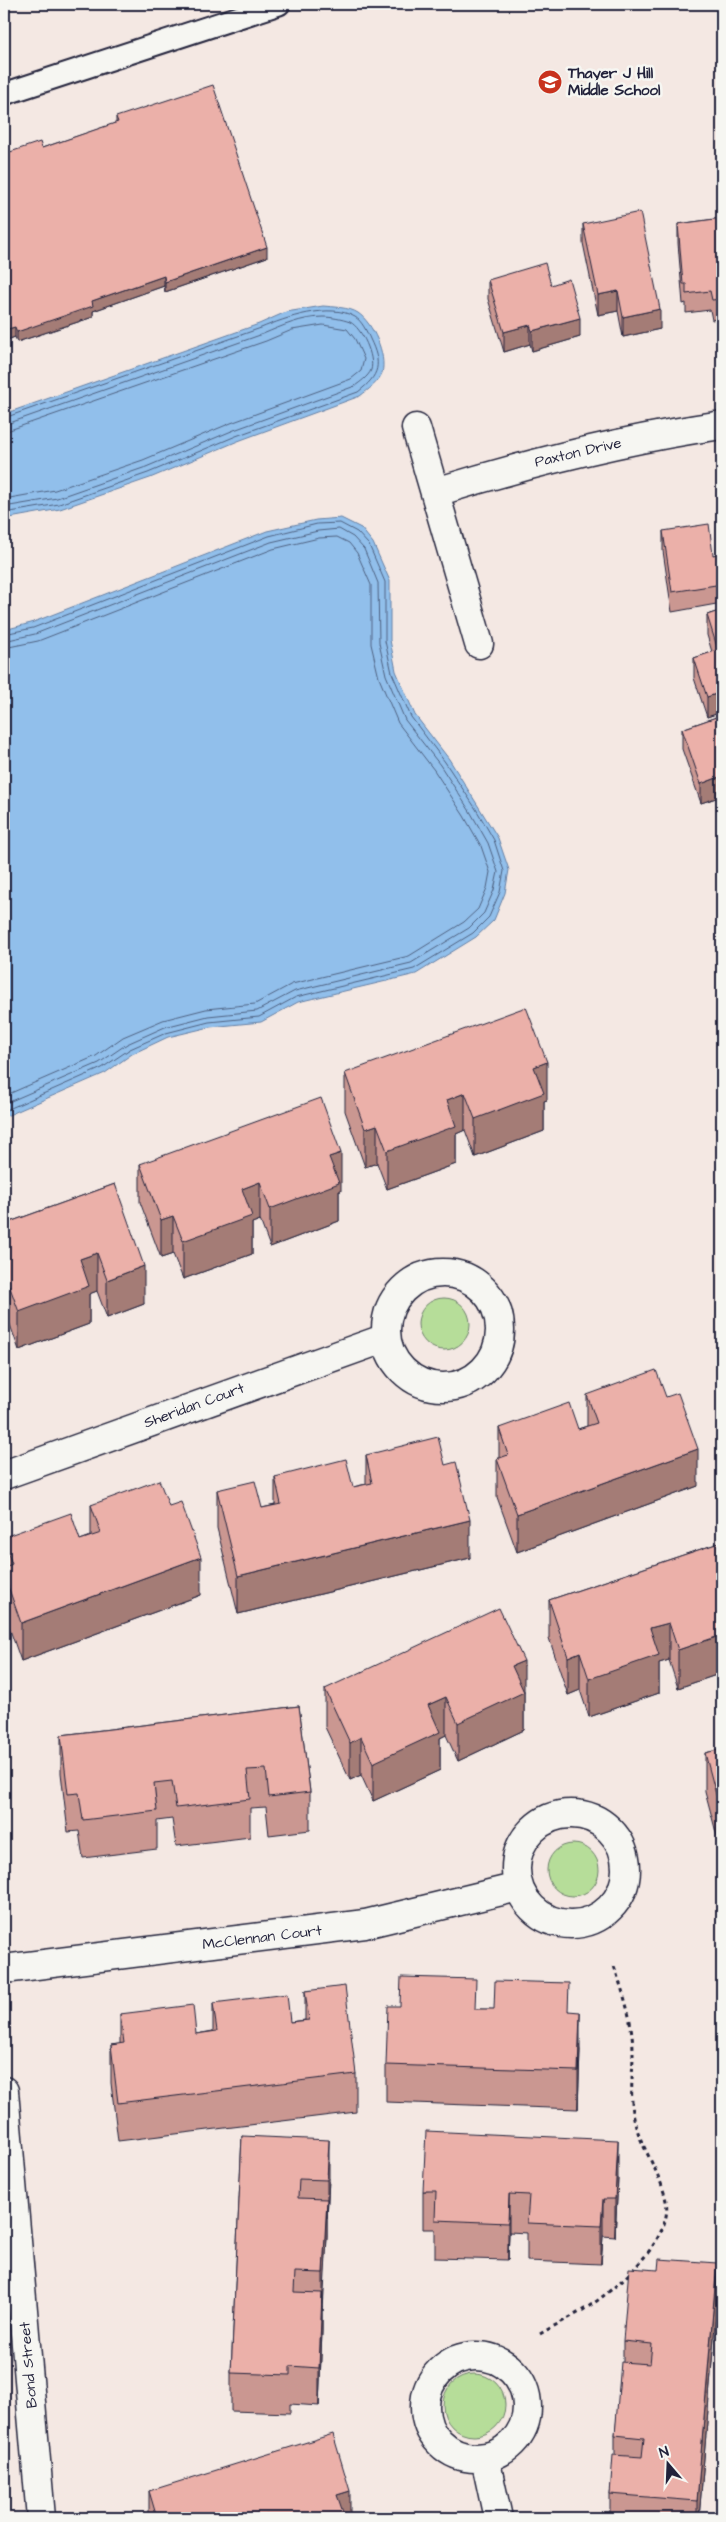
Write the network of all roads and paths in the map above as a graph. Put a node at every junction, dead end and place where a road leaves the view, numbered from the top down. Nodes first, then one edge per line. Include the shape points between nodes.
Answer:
1 (279, 4) edge
2 (4, 94) edge
3 (722, 425) edge
4 (416, 428) dead end
5 (436, 492) junction
6 (480, 644) dead end
7 (386, 1338) junction
8 (4, 1475) edge
9 (518, 1887) junction
10 (613, 1963) dead end
11 (4, 1969) edge
12 (4, 2091) edge
13 (10, 2226) edge
14 (540, 2334) dead end
15 (485, 2458) dead end
16 (41, 2518) edge
17 (498, 2518) edge

1 - 2 lane
3 - 5 street, Paxton Drive via 653,435 566,455
4 - 5 street
5 - 6 street
7 - 7 street via 402,1372 418,1382 436,1387 455,1387 473,1380 487,1368 497,1352 501,1333 499,1314 491,1296 477,1283 460,1275 441,1272 422,1276 406,1286 393,1301 386,1319
7 - 8 street, Sheridan Court
9 - 9 street via 525,1902 551,1922 584,1923 599,1917 612,1906 626,1877 626,1860 616,1838 598,1821 582,1815 557,1816 535,1827 524,1839 517,1854 515,1871
9 - 11 street, McClennan Court via 365,1924
10 - 14 path via 630,2019 633,2114 640,2139 660,2179 667,2202 666,2219 658,2238 640,2262 601,2298
12 - 13 street, Bond Street
13 - 16 street, Bond Street
15 - 17 street

